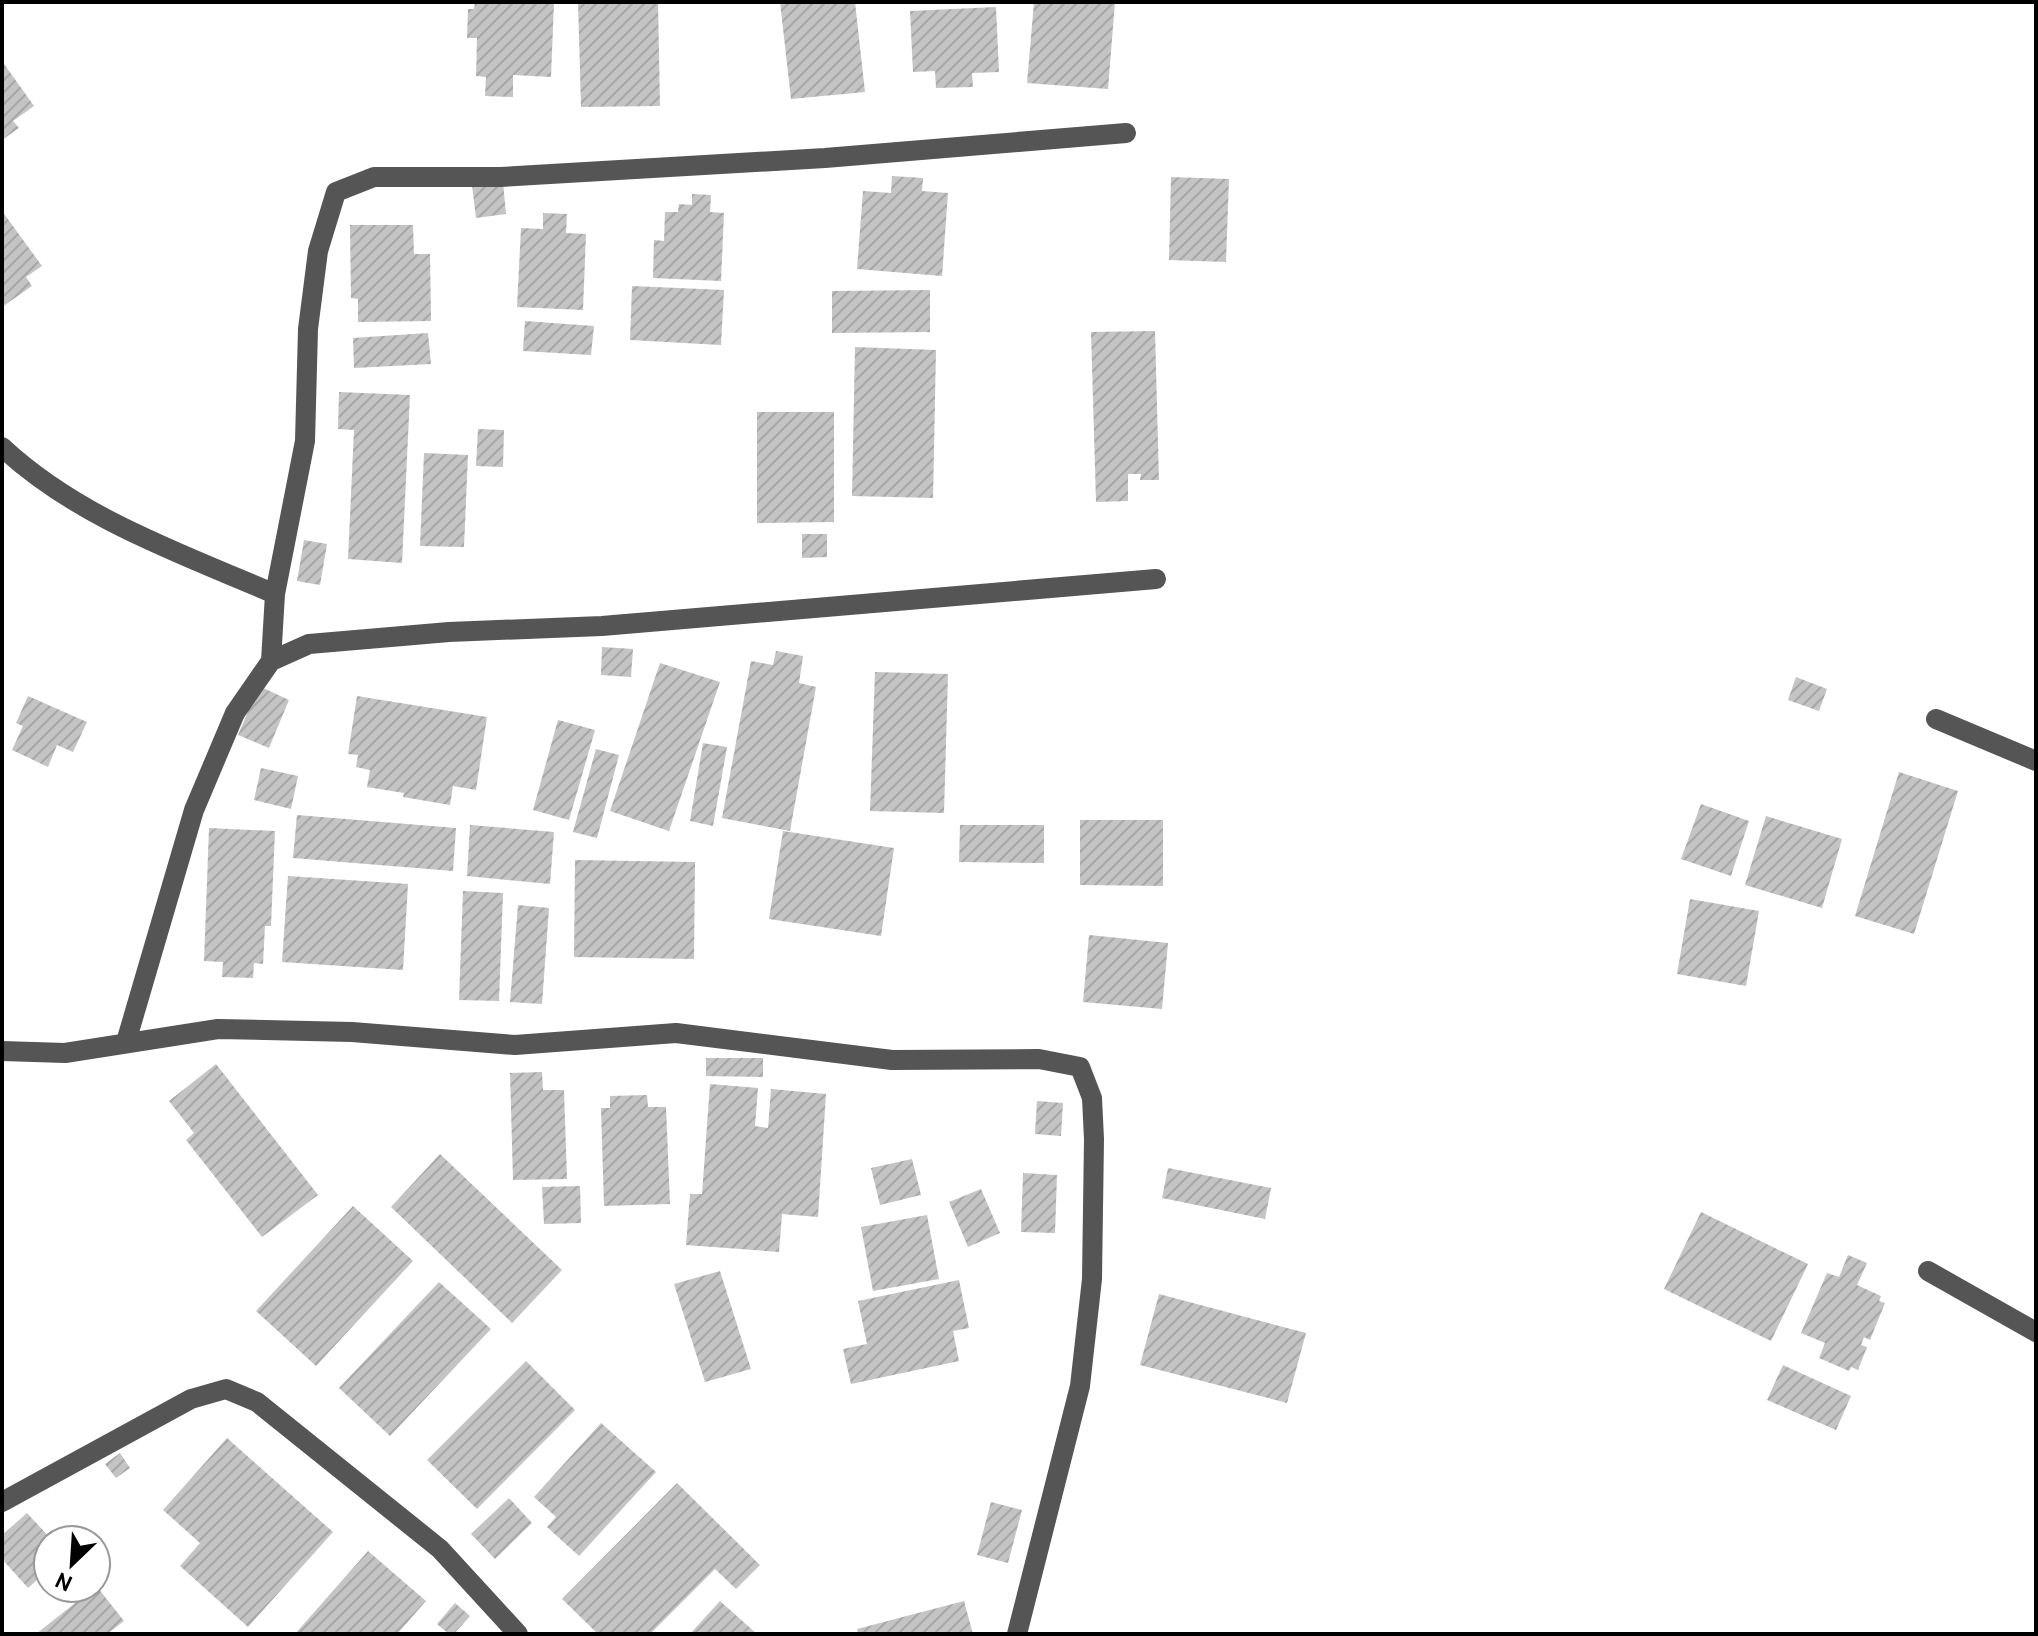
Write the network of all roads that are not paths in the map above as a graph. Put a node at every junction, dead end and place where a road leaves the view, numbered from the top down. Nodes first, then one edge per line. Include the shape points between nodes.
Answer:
1 (1126, 133) dead end
2 (2, 447) edge
3 (1156, 579) dead end
4 (275, 594) junction
5 (271, 661) junction
6 (1936, 719) dead end
7 (2036, 761) edge
8 (126, 1042) junction
9 (2, 1051) edge
10 (1928, 1271) dead end
11 (2036, 1332) edge
12 (2, 1502) edge
13 (518, 1634) edge
14 (1017, 1634) edge

1 - 4 street via 810,159 500,177 374,177 336,192 318,251 308,329 305,441
2 - 4 street via 81,505
3 - 5 street via 602,626 309,644
4 - 5 street
5 - 8 street via 235,713 194,810
6 - 7 street
8 - 9 street via 65,1053
8 - 14 street via 218,1029 352,1032 515,1045 676,1033 892,1060 1039,1059 1080,1067 1092,1098 1092,1279 1080,1386
10 - 11 street
12 - 13 street via 191,1399 226,1389 257,1402 440,1549

